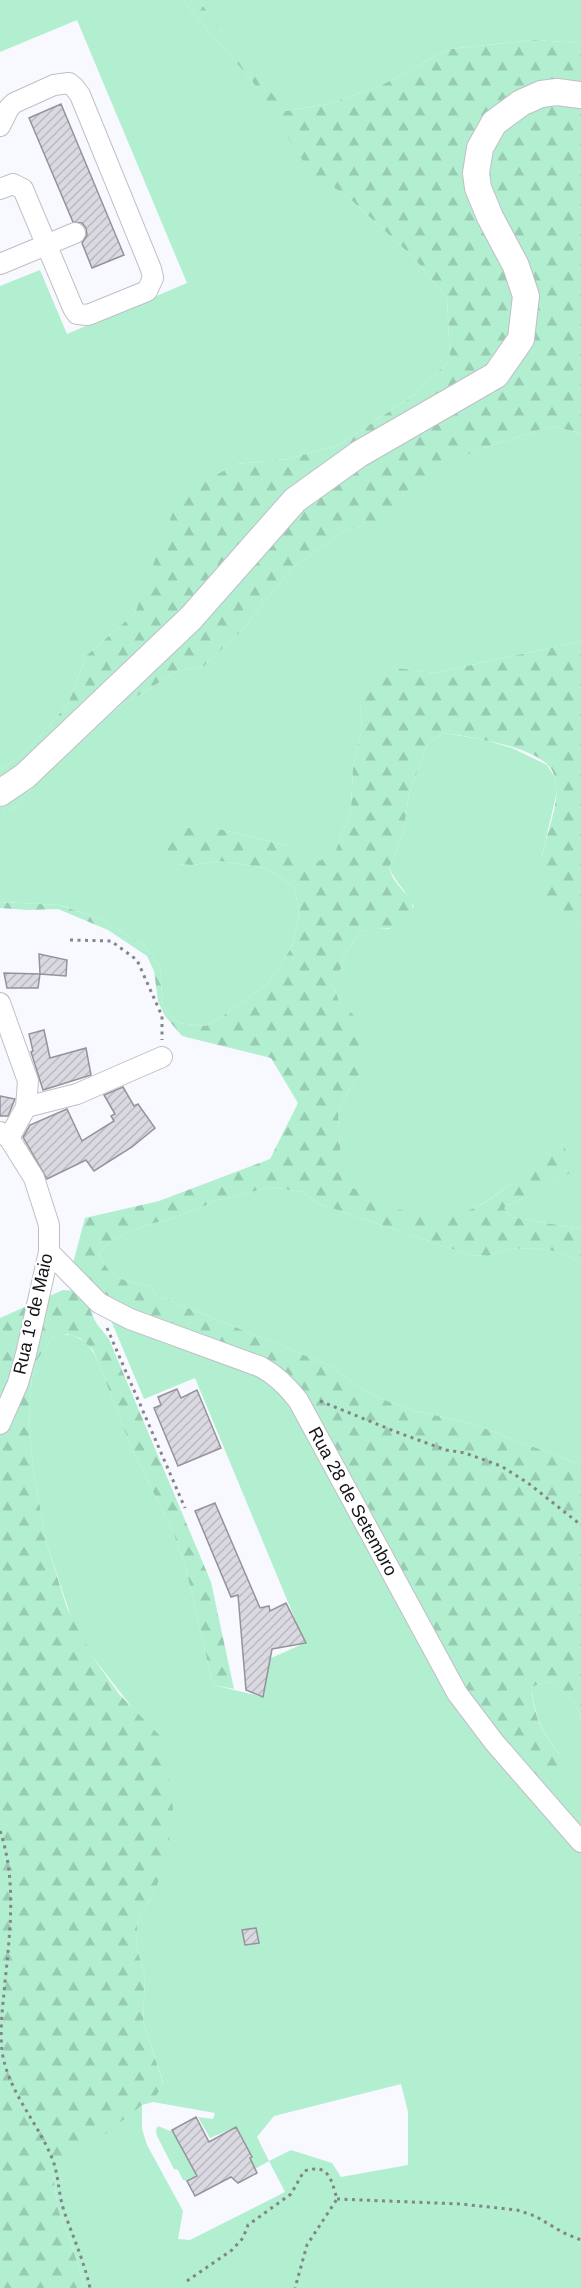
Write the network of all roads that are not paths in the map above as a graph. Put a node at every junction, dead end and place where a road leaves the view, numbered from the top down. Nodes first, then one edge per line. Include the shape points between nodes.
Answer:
1 (581, 95) edge
2 (0, 126) edge
3 (0, 189) edge
4 (75, 233) dead end
5 (46, 245) junction
6 (0, 264) edge
7 (0, 793) edge
8 (0, 1003) edge
9 (162, 1057) road end
10 (26, 1107) junction
11 (5, 1135) edge
12 (49, 1252) junction
13 (0, 1424) edge
14 (581, 1842) edge

1 - 7 main road via 541,94 520,103 494,123 480,148 476,173 481,195 516,266 526,296 521,339 496,375 359,454 296,500 191,618 25,776
2 - 5 street via 9,108 19,100 61,83 74,87 152,269 151,286 147,291 81,315 73,308
3 - 5 street via 13,184 23,189
4 - 5 street
5 - 6 street
8 - 10 street via 28,1081
9 - 10 street via 77,1094
10 - 11 street
11 - 12 street, Rua 1º de Maio via 34,1178 50,1225
12 - 13 street, Rua 1º de Maio via 21,1373
12 - 14 street, Rua 28 de Setembro via 99,1303 130,1319 261,1367 290,1390 457,1693

